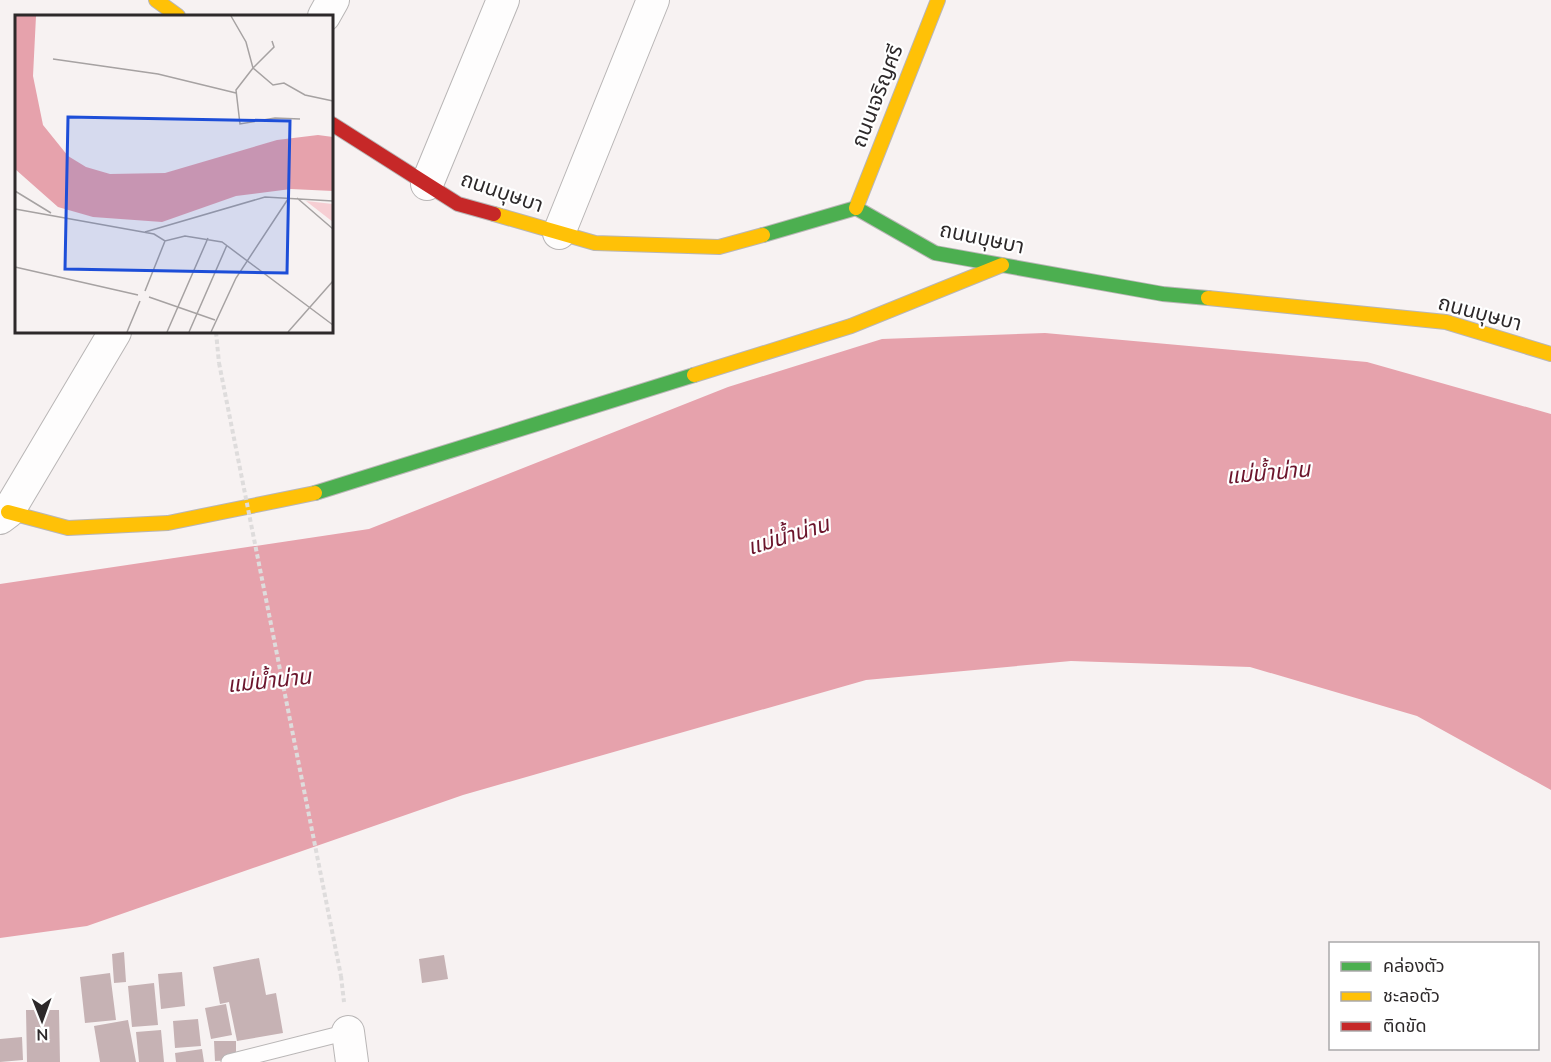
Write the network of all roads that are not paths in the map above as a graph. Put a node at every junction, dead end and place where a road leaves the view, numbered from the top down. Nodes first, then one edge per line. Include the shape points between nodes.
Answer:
1 (156, 0) edge
2 (333, 0) edge
3 (503, 0) edge
4 (653, 0) edge
5 (938, 0) edge
6 (177, 15) edge
7 (325, 15) edge
8 (333, 125) edge
9 (427, 184) junction
10 (856, 208) junction
11 (559, 233) junction
12 (1002, 265) junction
13 (114, 333) edge
14 (1551, 354) edge
15 (4, 515) edge
16 (348, 1032) joint
17 (229, 1062) edge
18 (352, 1062) edge

1 - 6 main road
2 - 7 street
3 - 9 street
4 - 11 street
5 - 10 main road, ถนนเจริญศรี
8 - 9 main road, ถนนบุษบา
9 - 11 main road, ถนนบุษบา via 458,204
10 - 11 main road, ถนนบุษบา via 718,247 595,243
10 - 12 main road, ถนนบุษบา via 935,253
12 - 14 main road, ถนนบุษบา via 1163,294 1446,322
12 - 15 main road via 851,326 311,494 168,523 68,528
13 - 15 street
16 - 17 lane
16 - 18 street

